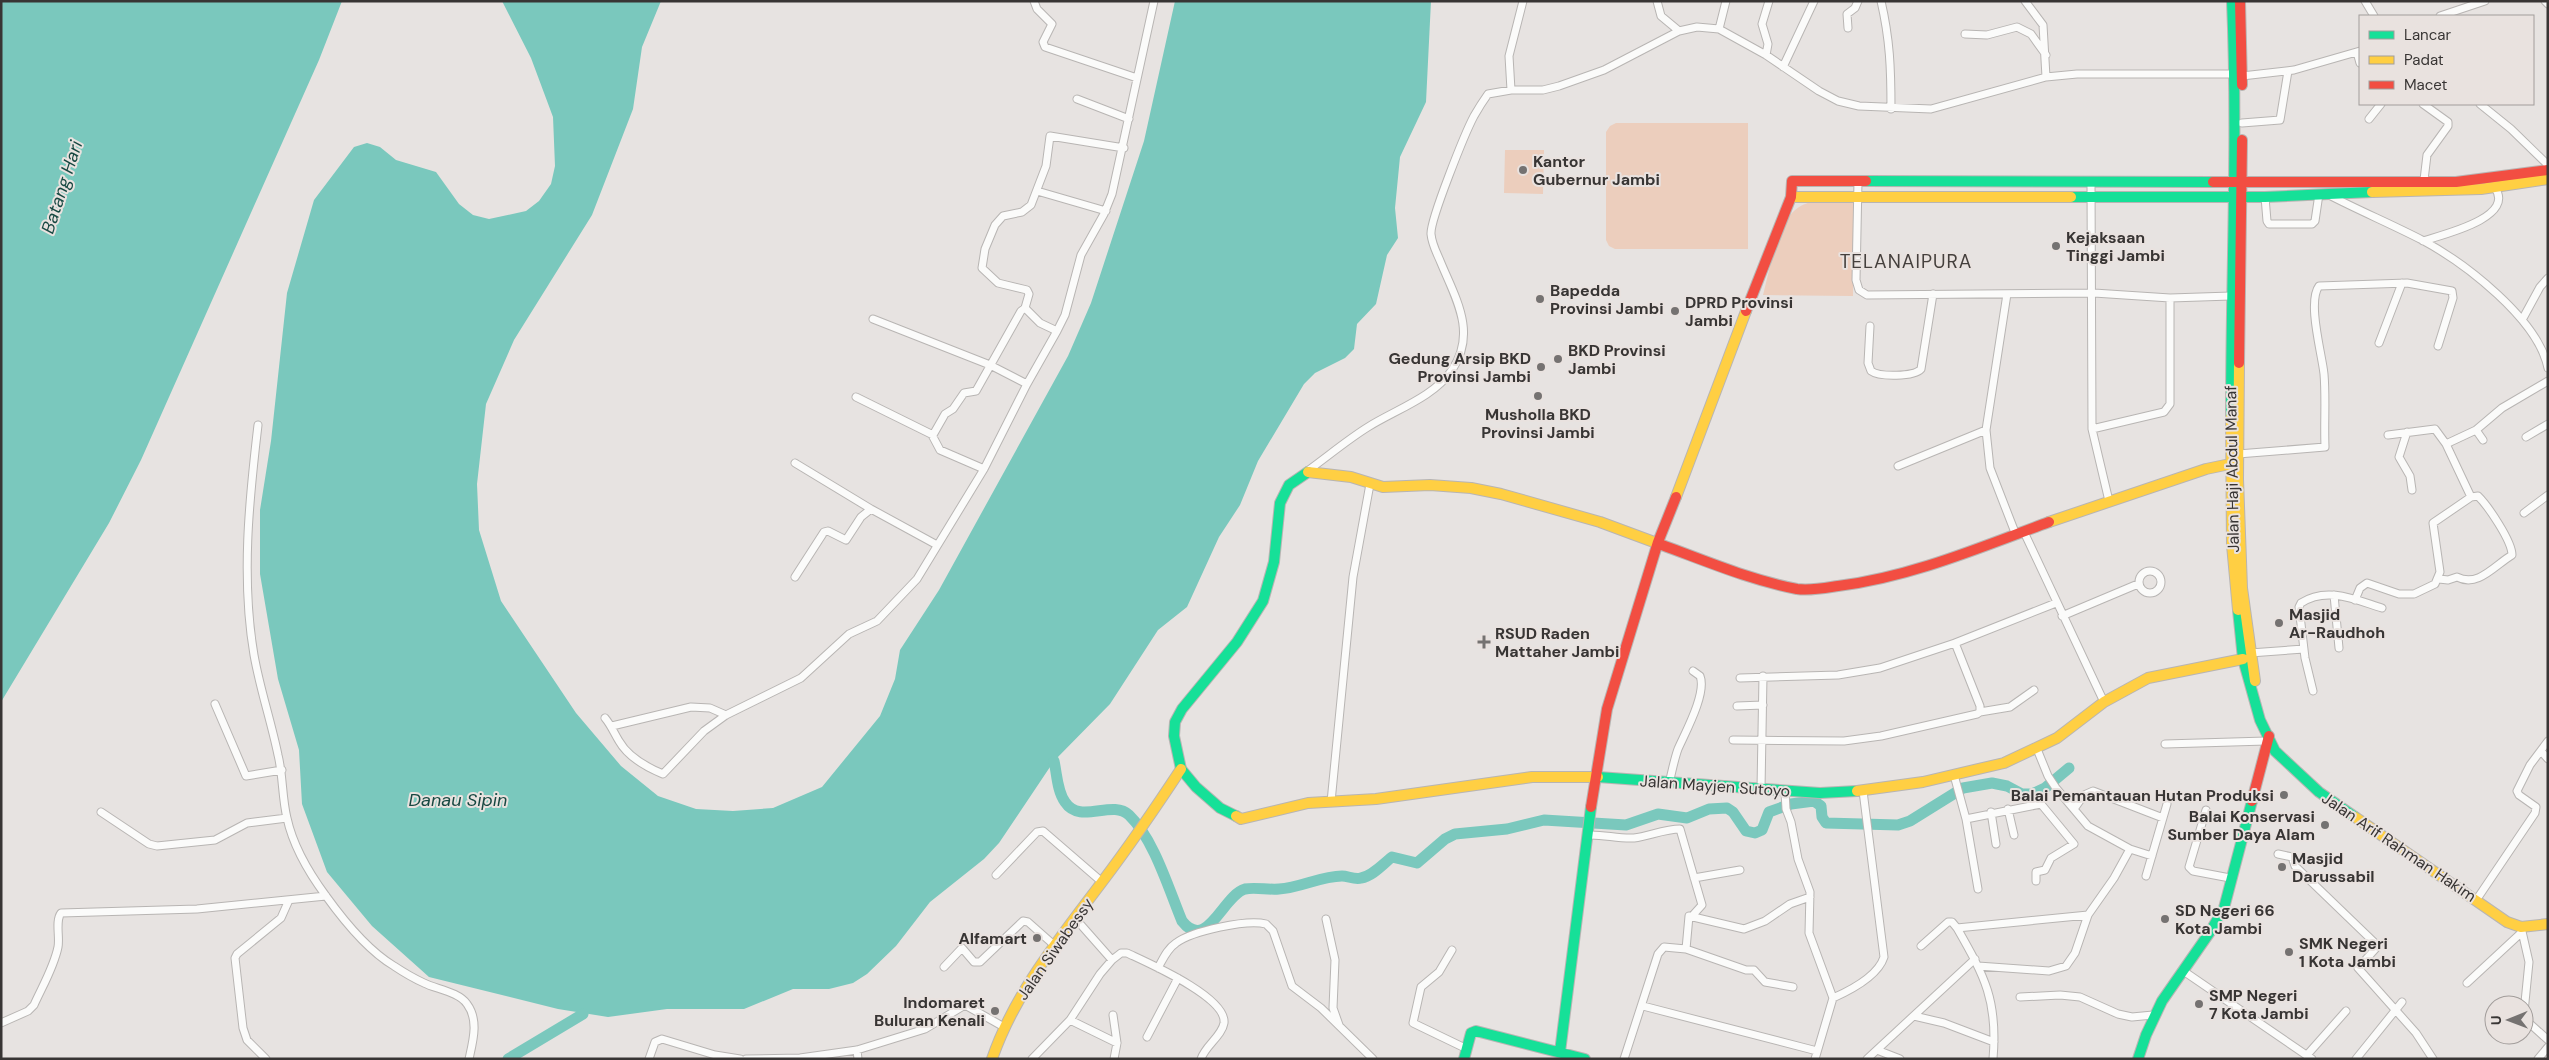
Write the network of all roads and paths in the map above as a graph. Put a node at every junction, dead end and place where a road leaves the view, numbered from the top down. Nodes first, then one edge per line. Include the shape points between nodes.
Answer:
1 (1034, 1) edge
2 (1154, 1) edge
3 (1523, 1) edge
4 (1657, 1) edge
5 (1726, 1) edge
6 (1769, 1) edge
7 (1814, 1) edge
8 (1858, 1) edge
9 (1881, 1) edge
10 (2025, 1) edge
11 (2232, 1) edge
12 (2240, 1) edge
13 (2365, 1) edge
14 (2486, 1) edge
15 (2545, 1) edge
16 (2548, 4) edge
17 (2373, 15) edge
18 (2443, 15) edge
19 (1848, 28) dead end
20 (1719, 29) junction
21 (1679, 32) junction
22 (1965, 34) dead end
23 (2359, 52) edge
24 (1766, 55) junction
25 (2046, 55) junction
26 (1784, 66) junction
27 (2288, 71) junction
28 (2239, 75) junction
29 (2046, 77) junction
30 (1137, 78) junction
31 (1511, 90) junction
32 (1077, 99) dead end
33 (2380, 105) edge
34 (2424, 105) edge
35 (2481, 105) edge
36 (1891, 108) junction
37 (2369, 119) dead end
38 (1129, 120) junction
39 (2242, 123) junction
40 (1124, 148) junction
41 (2548, 165) edge
42 (2548, 170) edge
43 (2548, 179) edge
44 (2424, 180) junction
45 (1858, 181) junction
46 (2092, 181) junction
47 (2239, 182) junction
48 (2456, 186) junction
49 (2495, 188) junction
50 (1037, 191) junction
51 (2323, 194) junction
52 (1791, 197) junction
53 (1858, 197) junction
54 (2092, 197) junction
55 (2238, 197) junction
56 (2265, 197) junction
57 (1106, 211) junction
58 (2423, 241) junction
59 (2548, 278) edge
60 (2402, 283) junction
61 (2094, 293) junction
62 (1933, 294) junction
63 (2006, 294) junction
64 (2231, 296) junction
65 (2170, 298) junction
66 (1026, 308) junction
67 (873, 319) dead end
68 (2522, 320) junction
69 (1870, 326) dead end
70 (1057, 331) junction
71 (2379, 343) dead end
72 (2438, 346) dead end
73 (990, 365) junction
74 (2548, 368) edge
75 (2548, 382) edge
76 (1027, 384) junction
77 (856, 397) dead end
78 (2235, 419) junction
79 (2548, 424) edge
80 (258, 425) dead end
81 (2092, 429) junction
82 (1986, 430) junction
83 (2476, 430) junction
84 (2407, 432) junction
85 (932, 435) junction
86 (2388, 435) dead end
87 (2526, 437) dead end
88 (2483, 440) dead end
89 (2446, 444) junction
90 (2238, 454) junction
91 (795, 463) dead end
92 (2230, 464) junction
93 (1898, 466) dead end
94 (984, 469) junction
95 (1306, 472) junction
96 (1370, 484) junction
97 (2412, 490) dead end
98 (2548, 495) edge
99 (2471, 497) junction
100 (2109, 501) junction
101 (871, 509) junction
102 (2524, 513) dead end
103 (2020, 534) junction
104 (1658, 542) junction
105 (2236, 544) junction
106 (937, 545) junction
107 (795, 577) dead end
108 (2439, 579) junction
109 (2138, 584) dead end
110 (2334, 594) junction
111 (2355, 600) junction
112 (2056, 603) junction
113 (2382, 608) dead end
114 (2062, 616) junction
115 (1955, 643) junction
116 (2339, 648) dead end
117 (2304, 649) junction
118 (2246, 656) junction
119 (1693, 671) dead end
120 (1763, 676) junction
121 (1740, 678) dead end
122 (2034, 690) dead end
123 (2313, 691) dead end
124 (2104, 702) junction
125 (215, 704) dead end
126 (1763, 705) junction
127 (1737, 706) dead end
128 (1980, 712) junction
129 (726, 715) junction
130 (605, 718) dead end
131 (612, 726) junction
132 (2268, 737) junction
133 (1733, 740) dead end
134 (1764, 741) junction
135 (2548, 742) edge
136 (2165, 744) dead end
137 (2037, 749) junction
138 (2541, 751) junction
139 (2548, 759) edge
140 (1181, 769) junction
141 (282, 770) junction
142 (1596, 776) junction
143 (1955, 779) junction
144 (1669, 783) junction
145 (1761, 790) junction
146 (1864, 791) junction
147 (1785, 792) junction
148 (1331, 802) junction
149 (2167, 804) dead end
150 (2074, 808) junction
151 (2008, 809) junction
152 (2206, 810) dead end
153 (101, 812) dead end
154 (1991, 812) junction
155 (287, 818) junction
156 (2163, 818) junction
157 (1966, 819) junction
158 (1587, 833) junction
159 (2014, 835) dead end
160 (1996, 844) dead end
161 (2130, 849) junction
162 (2278, 854) dead end
163 (2152, 856) junction
164 (1740, 870) dead end
165 (996, 875) dead end
166 (2146, 876) dead end
167 (1694, 878) junction
168 (2230, 878) junction
169 (2036, 881) dead end
170 (1102, 882) junction
171 (1978, 889) dead end
172 (326, 896) junction
173 (1810, 897) junction
174 (289, 900) junction
175 (2483, 900) junction
176 (1693, 915) junction
177 (2088, 915) junction
178 (1074, 917) junction
179 (1326, 919) dead end
180 (2548, 919) edge
181 (2509, 920) junction
182 (2548, 924) edge
183 (1957, 928) junction
184 (2522, 930) junction
185 (1054, 945) junction
186 (1921, 946) dead end
187 (1686, 949) junction
188 (1452, 950) dead end
189 (1974, 959) junction
190 (1112, 960) junction
191 (1978, 966) junction
192 (944, 967) dead end
193 (1158, 968) junction
194 (2182, 970) junction
195 (1178, 978) junction
196 (2467, 983) dead end
197 (1793, 987) dead end
198 (2020, 997) dead end
199 (1833, 998) junction
200 (2402, 1002) dead end
201 (1643, 1006) junction
202 (2395, 1010) junction
203 (2346, 1011) dead end
204 (1113, 1015) dead end
205 (2152, 1015) junction
206 (1914, 1016) junction
207 (1070, 1020) junction
208 (1, 1023) edge
209 (1339, 1026) junction
210 (1004, 1027) junction
211 (1148, 1037) dead end
212 (2548, 1040) edge
213 (1994, 1042) junction
214 (1117, 1044) junction
215 (2548, 1047) edge
216 (857, 1050) junction
217 (1877, 1050) junction
218 (1560, 1052) junction
219 (1465, 1054) edge
220 (1816, 1055) edge
221 (994, 1057) edge
222 (2310, 1057) edge
223 (266, 1059) edge
224 (469, 1059) edge
225 (649, 1059) edge
226 (740, 1059) edge
227 (746, 1059) edge
228 (755, 1059) edge
229 (858, 1059) edge
230 (1032, 1059) edge
231 (1114, 1059) edge
232 (1201, 1059) edge
233 (1373, 1059) edge
234 (1585, 1059) edge
235 (1624, 1059) edge
236 (1866, 1059) edge
237 (1900, 1059) edge
238 (1993, 1059) edge
239 (2138, 1059) edge
240 (2356, 1059) edge
241 (2434, 1059) edge
242 (2538, 1059) edge

1 - 30 street via 1037,9 1052,24 1043,42 1045,47
2 - 30 street
3 - 31 street via 1510,49 1508,71
4 - 21 street via 1663,18
5 - 20 street
6 - 24 street via 1762,24 1768,44
7 - 26 street
8 - 19 street via 1847,14
9 - 36 street via 1888,28
10 - 25 street via 2043,25
11 - 28 main road
12 - 28 main road
13 - 17 street
14 - 18 street
15 - 16 street
20 - 21 street via 1697,27
20 - 24 street
21 - 31 street via 1604,70 1559,86 1543,90
22 - 25 street via 1987,35 2017,27 2031,34
23 - 27 street
24 - 26 street
25 - 29 street
26 - 36 street via 1838,101
27 - 28 street
27 - 39 street via 2280,120
28 - 29 street via 2111,73
28 - 39 main road
28 - 47 main road
29 - 36 street via 1931,108
30 - 38 street
31 - 95 street via 1488,94 1473,117 1431,232 1464,324 1465,341 1452,370 1412,403 1366,428
32 - 38 street
33 - 37 street
34 - 44 street via 2448,126 2427,155
35 - 41 street
38 - 40 street
39 - 47 main road
40 - 50 street via 1050,136 1046,166
40 - 57 street
42 - 48 main road
43 - 49 main road
44 - 47 main road
44 - 48 main road
45 - 46 main road
45 - 52 main road via 1792,181
45 - 53 street
46 - 47 main road
46 - 54 street
47 - 55 main road
48 - 49 main road
48 - 51 main road
49 - 58 street via 2499,195 2497,207 2480,220
50 - 57 street
50 - 66 street via 1026,210 1003,216 994,225 981,265 984,272 998,283 1027,290
51 - 56 main road
51 - 56 street via 2316,221 2312,224 2269,224
51 - 58 street
52 - 53 main road
52 - 104 main road
53 - 54 main road
53 - 62 street via 1856,270 1859,290 1867,295
54 - 55 main road
54 - 61 street
55 - 56 main road
55 - 64 main road, Jalan Haji Abdul Manaf
55 - 78 main road, Jalan Haji Abdul Manaf
57 - 70 street via 1081,255
58 - 68 street via 2463,267 2513,308
59 - 68 street
60 - 71 street
60 - 72 street via 2449,290 2453,294
60 - 90 street via 2323,284 2317,288 2317,340 2324,373 2324,447
61 - 63 street
61 - 65 street
61 - 81 street
62 - 63 street
62 - 69 street via 1921,369 1916,374 1881,375 1871,371 1868,363
63 - 82 street
64 - 65 street
64 - 78 main road, Jalan Haji Abdul Manaf
65 - 81 street via 2168,408 2164,412
66 - 70 street via 1040,323
66 - 73 street via 1020,311
67 - 73 street
68 - 74 street via 2537,340
70 - 76 street
73 - 76 street
73 - 85 street via 976,391 964,393
75 - 83 street via 2502,408
76 - 94 street
77 - 85 street
78 - 90 main road, Jalan Haji Abdul Manaf
78 - 92 main road, Jalan Haji Abdul Manaf
79 - 87 street
80 - 141 street via 248,505 248,610 263,700
81 - 100 street
82 - 93 street
82 - 103 street via 1990,468
83 - 88 street
83 - 89 street
84 - 86 street
84 - 89 street via 2436,429
84 - 97 street via 2399,457 2410,476
85 - 94 street via 940,450
89 - 99 street
90 - 105 main road, Jalan Haji Abdul Manaf
91 - 101 street
92 - 100 main road
92 - 105 main road, Jalan Haji Abdul Manaf
94 - 106 street
95 - 96 main road via 1352,477
95 - 140 main road via 1289,485 1280,503 1274,562 1263,601 1175,722 1174,736
96 - 104 main road via 1383,487 1453,486 1501,494 1592,519
96 - 148 street via 1353,577
98 - 102 street
99 - 108 street via 2433,523 2439,553
99 - 108 street via 2478,496 2485,504 2512,554 2490,572 2469,581 2457,577
100 - 103 main road
101 - 106 street
101 - 107 street via 861,517 846,540 824,532
103 - 104 main road via 1916,570 1816,590 1798,589 1744,575
103 - 112 street
104 - 142 main road via 1607,709
105 - 118 main road, Jalan Haji Abdul Manaf
106 - 129 street via 917,579 877,621 849,634 801,678
108 - 111 street via 2414,594 2399,594 2367,583 2360,588
109 - 114 street
110 - 111 street
110 - 116 street
110 - 117 street via 2300,605
111 - 113 street
112 - 114 street
112 - 115 street
114 - 124 street
115 - 120 street via 1865,671
115 - 128 street
117 - 118 street
117 - 123 street
118 - 124 main road, Jalan Mayjen Sutoyo via 2156,676
118 - 132 main road, Jalan Haji Abdul Manaf via 2260,720
119 - 144 street via 1700,676 1702,684
120 - 121 street
120 - 126 street
122 - 128 street via 2010,707
124 - 137 main road, Jalan Mayjen Sutoyo
125 - 141 street via 246,776
126 - 127 street
126 - 134 street
128 - 134 street via 1863,739
129 - 131 street via 710,708 691,707
129 - 131 street via 687,747 663,774 637,760 620,743
130 - 131 street
132 - 136 street
132 - 168 main road
132 - 175 main road, Jalan Arif Rahman Hakim via 2286,762 2319,792
133 - 134 street
134 - 145 street
135 - 138 street
137 - 143 main road, Jalan Mayjen Sutoyo
137 - 150 street via 2048,776
138 - 139 street
138 - 175 street via 2517,790 2536,807 2535,813
140 - 148 main road, Jalan Mayjen Sutoyo via 1220,808 1241,818 1296,805
140 - 170 main road, Jalan Siwabessy
141 - 155 street
142 - 144 main road, Jalan Mayjen Sutoyo
142 - 148 main road, Jalan Mayjen Sutoyo via 1532,777 1401,796
142 - 158 main road
143 - 146 main road, Jalan Mayjen Sutoyo
143 - 157 street
144 - 145 main road, Jalan Mayjen Sutoyo
145 - 147 main road, Jalan Mayjen Sutoyo
146 - 147 main road, Jalan Mayjen Sutoyo
146 - 199 street via 1884,957 1882,964 1850,991
147 - 173 street
149 - 156 street
150 - 156 street via 2084,795 2093,791
150 - 161 street via 2088,826
151 - 154 street
151 - 159 street
151 - 169 street via 2041,804 2074,843 2051,858 2045,870 2037,871
152 - 168 street via 2189,867
153 - 155 street via 157,846 215,840 247,823
154 - 157 street
154 - 160 street
155 - 172 street via 299,851
156 - 163 street
157 - 171 street
158 - 167 street via 1634,838 1679,828
158 - 218 main road
161 - 163 street
161 - 177 street
162 - 202 street via 2292,857 2295,866 2378,946 2358,968
163 - 166 street
164 - 167 street
165 - 170 street via 1037,832 1043,831
167 - 176 street via 1702,905
168 - 194 main road via 2219,920
170 - 178 main road, Jalan Siwabessy
172 - 174 street
172 - 224 street via 373,951 422,982 467,1002 474,1024
173 - 176 street via 1744,929
173 - 199 street via 1809,933
174 - 208 street via 197,909 61,913 56,955 34,1005
174 - 223 street via 281,918 235,958 243,1028 247,1040
175 - 181 main road, Jalan Arif Rahman Hakim
176 - 187 street via 1688,918
177 - 183 street
177 - 191 street via 2071,961 2058,970
178 - 185 main road, Jalan Siwabessy
178 - 190 street
179 - 209 street via 1335,960 1334,1008
180 - 181 main road
181 - 184 main road, Jalan Arif Rahman Hakim
182 - 184 main road, Jalan Arif Rahman Hakim
183 - 186 street via 1952,922 1944,924
183 - 189 street
184 - 196 street
184 - 212 street via 2529,962 2524,1012 2528,1022
185 - 192 street via 1028,922 1022,921 980,962 974,962 962,948
185 - 210 main road, Jalan Siwabessy
187 - 197 street via 1754,970 1765,982
187 - 201 street via 1666,946 1661,949
188 - 219 street via 1439,972 1420,987 1413,1024
189 - 191 street
189 - 206 street
190 - 193 street via 1124,952
190 - 207 street
191 - 213 street via 1991,997
193 - 195 street
193 - 209 street via 1170,948 1185,938 1247,923 1266,924 1273,931 1292,986
194 - 205 main road
194 - 222 street
195 - 211 street
195 - 232 street via 1208,998 1222,1014 1222,1029
198 - 205 street via 2080,997 2118,1014 2132,1017
199 - 220 street
200 - 202 street
201 - 220 street
201 - 235 street
202 - 240 street
202 - 241 street
203 - 222 street
204 - 214 street
205 - 239 main road
206 - 213 street via 1944,1023
206 - 217 street
207 - 214 street
207 - 230 street
209 - 233 street
210 - 216 street via 965,1005 925,1029
210 - 221 main road, Jalan Siwabessy
213 - 238 street
214 - 231 street
215 - 242 street
216 - 228 street via 800,1058
216 - 229 street
217 - 236 street
217 - 237 street
218 - 219 main road via 1480,1030 1471,1033
218 - 234 main road
225 - 226 street via 655,1042 662,1040
227 - 228 street

